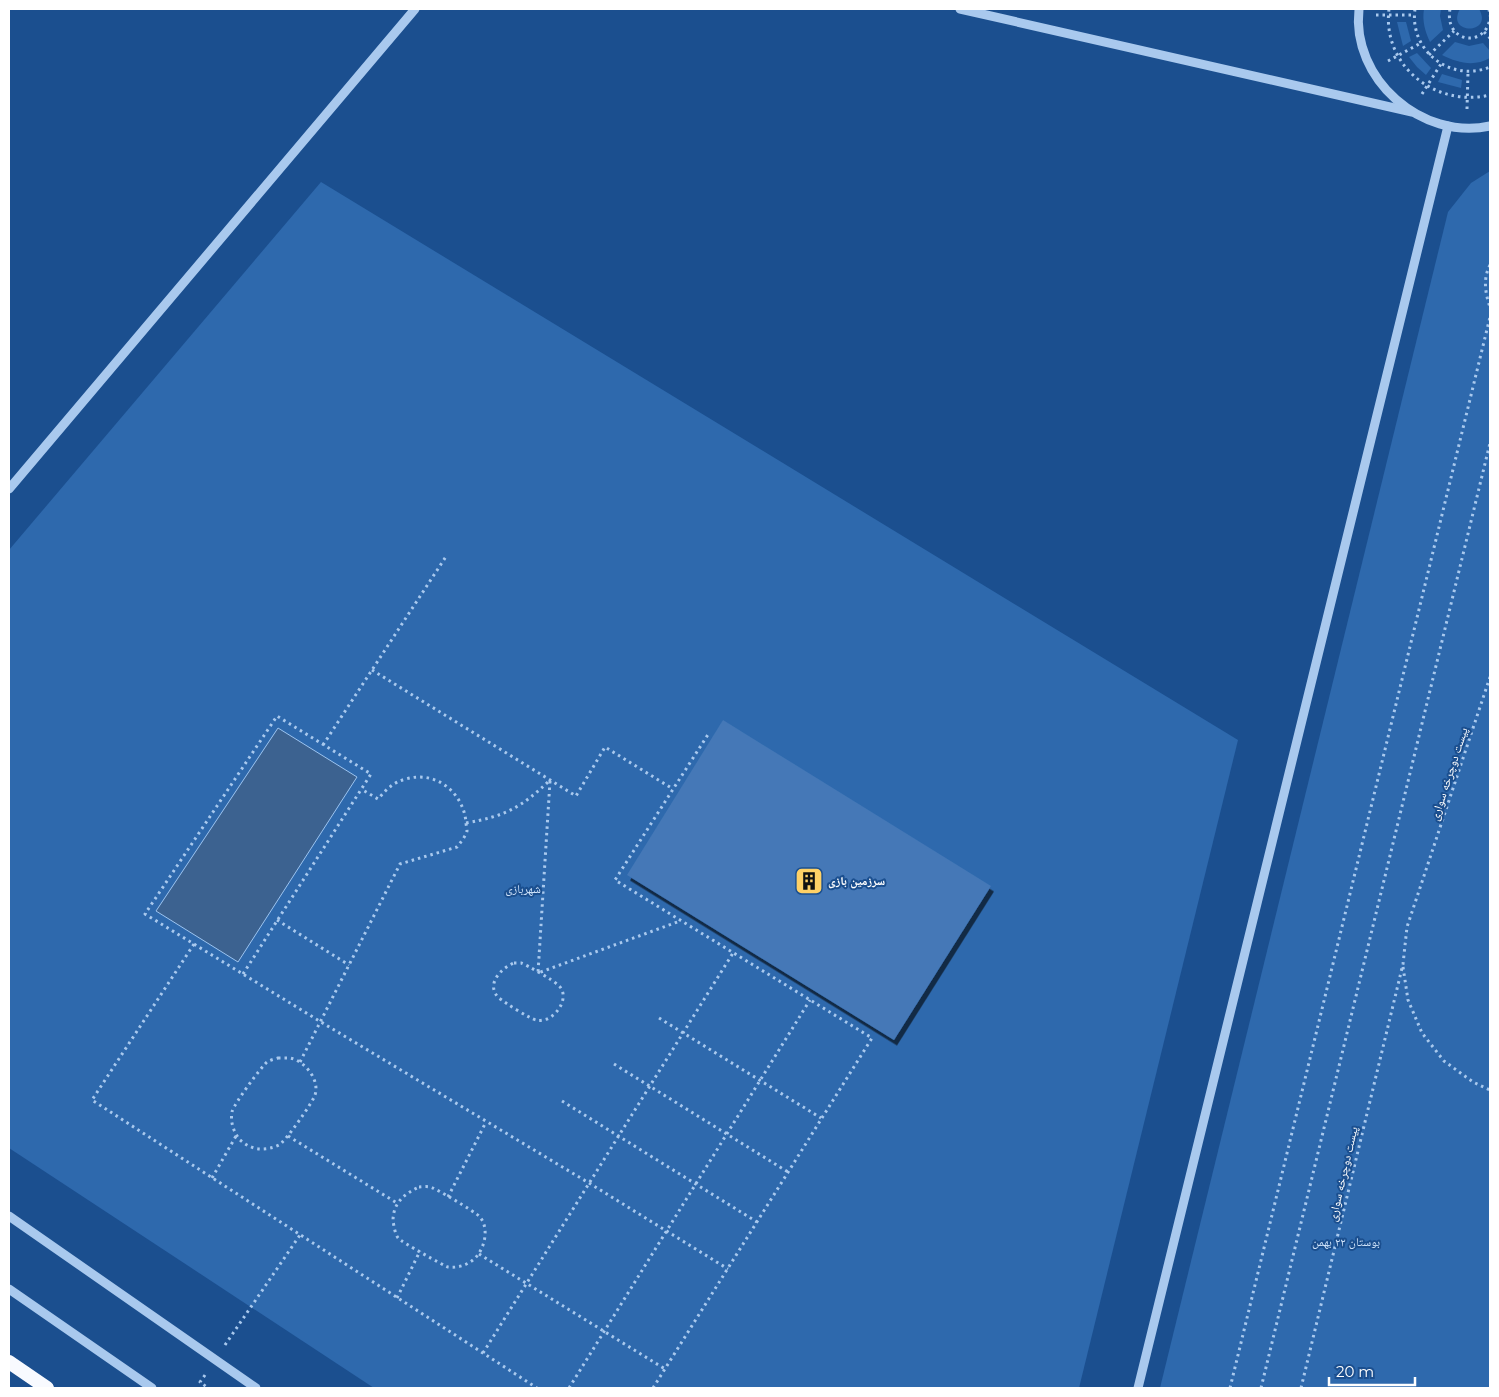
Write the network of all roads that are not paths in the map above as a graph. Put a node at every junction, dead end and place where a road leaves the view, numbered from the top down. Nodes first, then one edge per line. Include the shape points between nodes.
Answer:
1 (415, 9) edge
2 (960, 9) edge
3 (1359, 11) edge
4 (1412, 112) junction
5 (1448, 126) junction
6 (1490, 126) edge
7 (9, 488) edge
8 (9, 1216) edge
9 (9, 1289) edge
10 (9, 1362) edge
11 (47, 1388) edge
12 (152, 1388) edge
13 (256, 1388) edge
14 (1138, 1388) edge

1 - 7 street
2 - 4 street
3 - 4 street via 1364,52 1372,70 1389,93
4 - 5 street
5 - 6 street
5 - 14 street
8 - 13 street
9 - 12 street
10 - 11 highway

